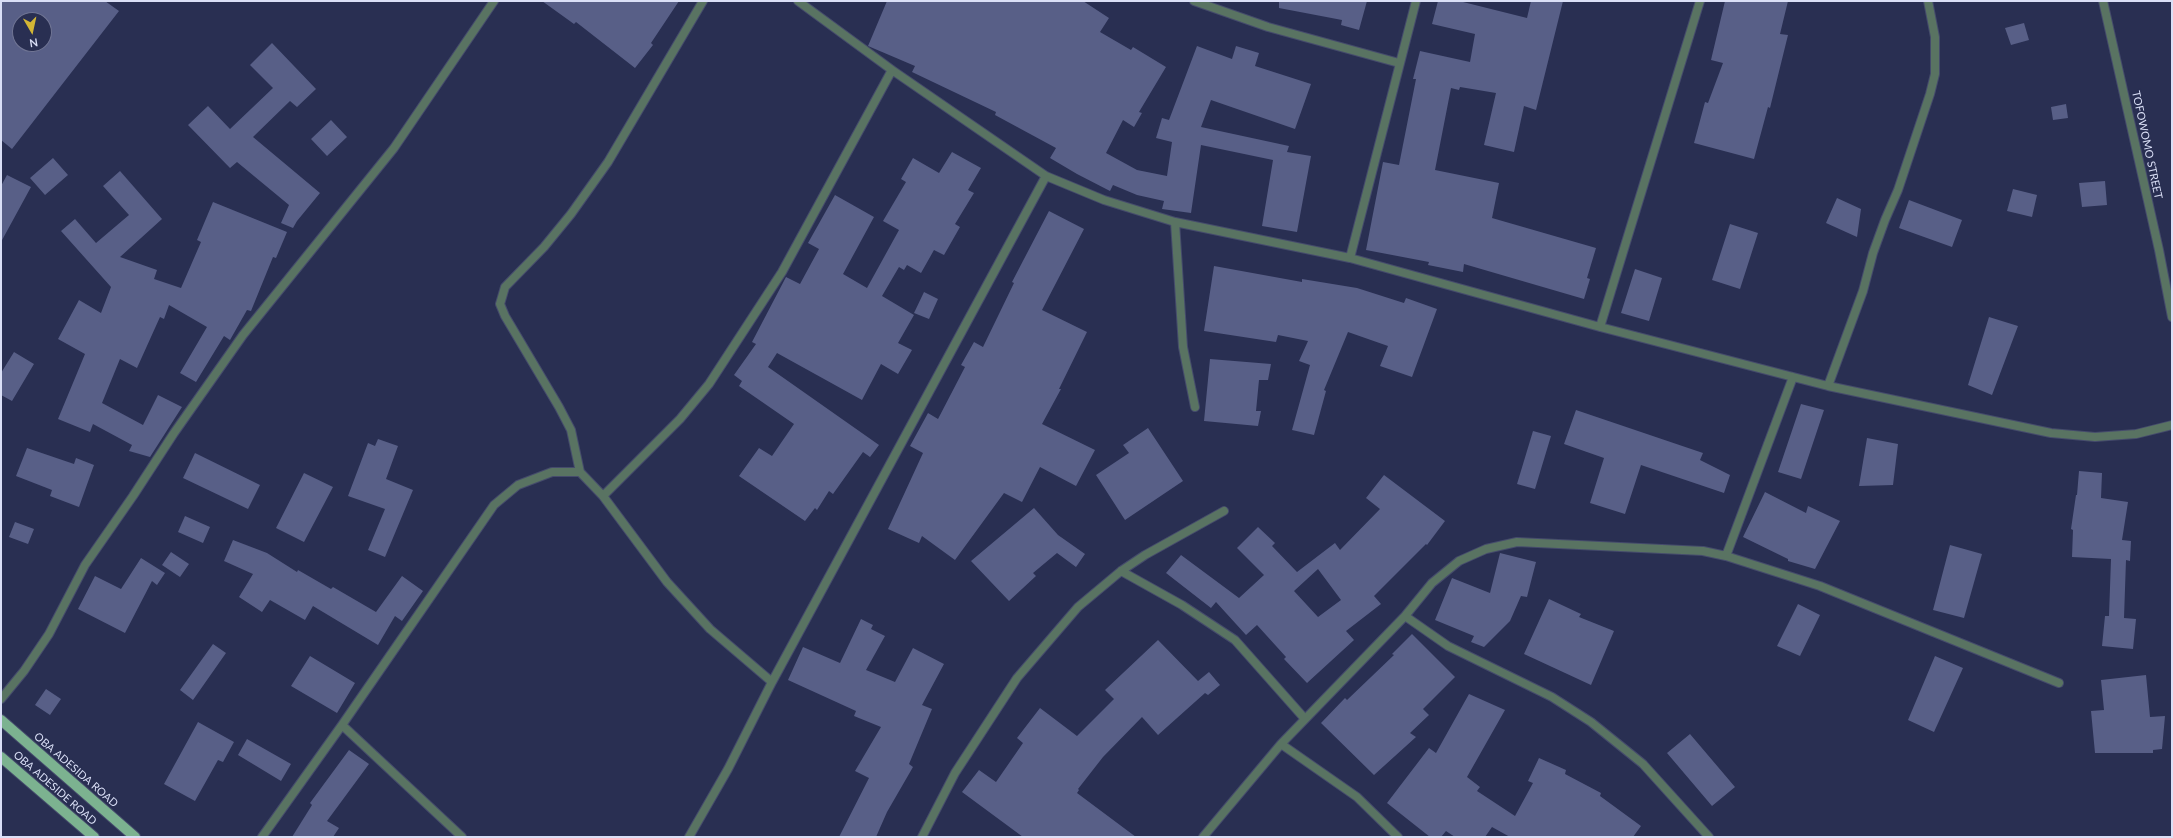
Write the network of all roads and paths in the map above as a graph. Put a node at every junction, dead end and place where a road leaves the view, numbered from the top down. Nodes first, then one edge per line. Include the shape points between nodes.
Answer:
1 (494, 1) edge
2 (703, 1) edge
3 (798, 1) edge
4 (1194, 1) edge
5 (1416, 1) edge
6 (1700, 1) edge
7 (1928, 1) edge
8 (2103, 1) edge
9 (1399, 63) junction
10 (892, 70) junction
11 (1046, 176) junction
12 (1175, 222) junction
13 (1350, 258) junction
14 (2172, 317) edge
15 (1600, 327) junction
16 (1792, 377) junction
17 (1828, 386) junction
18 (1195, 407) dead end
19 (2172, 425) edge
20 (580, 472) junction
21 (603, 496) junction
22 (1224, 511) dead end
23 (1726, 556) junction
24 (1121, 571) junction
25 (1405, 616) junction
26 (772, 682) junction
27 (2059, 683) dead end
28 (1, 700) edge
29 (1305, 719) junction
30 (1, 720) edge
31 (342, 725) junction
32 (1281, 744) junction
33 (1, 757) edge
34 (94, 837) edge
35 (135, 837) edge
36 (262, 837) edge
37 (462, 837) edge
38 (689, 837) edge
39 (922, 837) edge
40 (1203, 837) edge
41 (1398, 837) edge
42 (1709, 837) edge

1 - 28 street via 394,148 243,335 178,426 85,565 49,634
2 - 20 street via 608,162 544,248 505,287 500,304 570,430
3 - 10 street
4 - 9 street via 1268,27
5 - 9 street
6 - 15 street
7 - 17 street via 1935,37 1935,74 1930,94
8 - 14 street, TOFOWOMO STREET
9 - 13 street
10 - 11 street
10 - 21 street via 782,272 709,384 680,419
11 - 12 street via 1104,200
11 - 26 street
12 - 13 street
12 - 18 street via 1183,347
13 - 15 street
15 - 16 street
16 - 17 street
16 - 23 street
17 - 19 street via 2051,433 2095,437 2136,434
20 - 21 street
20 - 31 street via 552,472 518,485 494,505
21 - 26 street via 667,582 710,629
22 - 24 street
23 - 25 street via 1703,551 1517,542 1486,549 1459,561 1432,583
23 - 27 street via 1820,586
24 - 29 street via 1182,605 1235,640
24 - 39 street via 1078,607 1017,678 955,773
25 - 29 street
25 - 42 street via 1448,646 1545,693 1591,722 1643,764
26 - 38 street via 728,769
29 - 32 street
30 - 35 main road, OBA ADESIDA ROAD
31 - 36 street
31 - 37 street
32 - 40 street
32 - 41 street via 1357,797
33 - 34 main road, OBA ADESIDE ROAD

